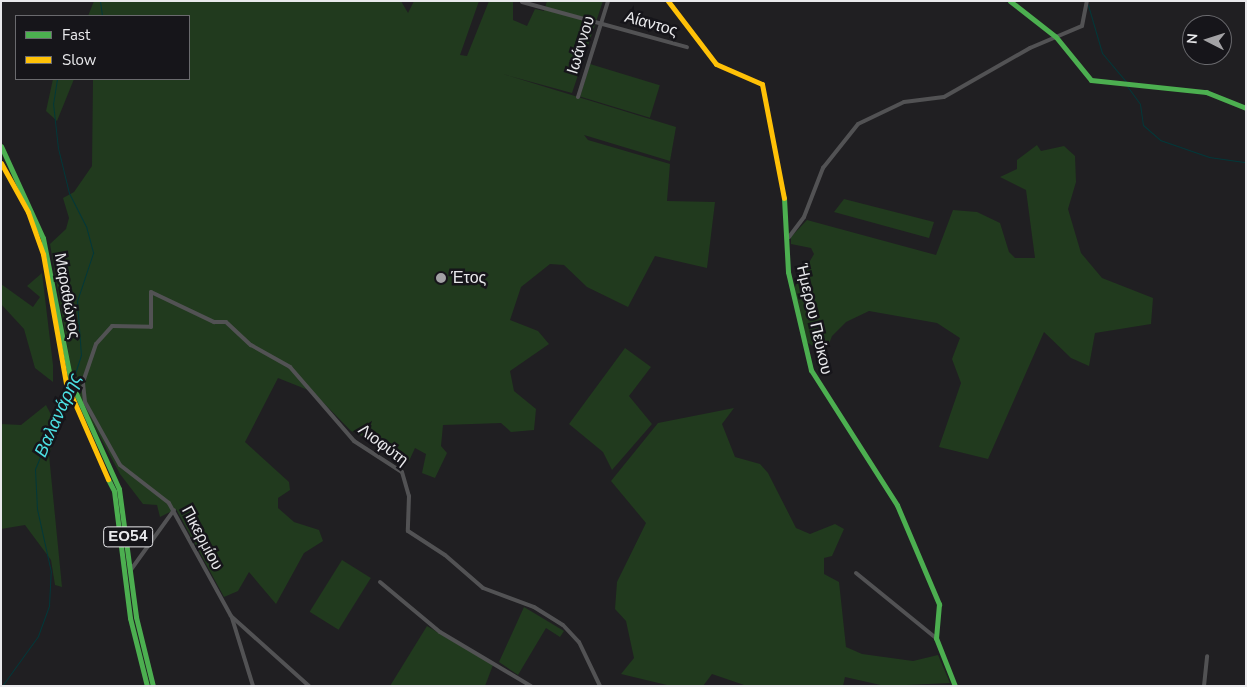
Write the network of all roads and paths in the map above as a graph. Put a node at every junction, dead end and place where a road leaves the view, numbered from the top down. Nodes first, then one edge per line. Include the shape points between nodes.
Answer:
1 (608, 1) edge
2 (668, 1) edge
3 (1010, 1) edge
4 (522, 2) edge
5 (1087, 2) edge
6 (600, 23) junction
7 (1056, 38) junction
8 (688, 47) dead end
9 (578, 96) dead end
10 (1246, 108) edge
11 (1, 146) edge
12 (1, 163) edge
13 (789, 237) junction
14 (149, 293) joint
15 (66, 374) junction
16 (74, 398) junction
17 (174, 510) junction
18 (130, 571) junction
19 (856, 573) dead end
20 (380, 582) dead end
21 (231, 616) junction
22 (936, 638) junction
23 (1206, 656) dead end
24 (147, 686) edge
25 (153, 686) edge
26 (253, 686) edge
27 (309, 686) edge
28 (531, 686) edge
29 (600, 686) edge
30 (955, 686) edge
31 (1204, 686) edge

1 - 6 street, Ιωάννου
2 - 13 main road, Ήμερου Πεύκου via 716,64 762,84 778,147
3 - 7 main road
4 - 6 street, Αίαντος
5 - 7 street via 1082,26
6 - 8 street, Αίαντος
6 - 9 street, Ιωάννου
7 - 10 main road via 1091,80 1206,92
7 - 13 street via 944,96 904,102 858,124 823,168 804,217
11 - 15 main road, Μαραθώνος / ΕΟ54 via 43,238
12 - 15 main road, Μαραθώνος / ΕΟ54 via 38,240
13 - 22 main road, Ήμερου Πεύκου via 788,272 811,370 897,505 939,604
14 - 17 street, Πικερμίου via 151,327 122,324 107,329 89,367 83,395 109,449 125,471 164,497
14 - 29 street, Λιοφύτη via 155,292 214,322 226,322 251,345 290,367 354,441 402,472 409,496 408,531 445,555 483,588 534,607 563,625 579,642
15 - 16 main road, Μαραθώνος / ΕΟ54
16 - 18 main road, Μαραθώνος / ΕΟ54 via 119,489
16 - 24 main road, Μαραθώνος / ΕΟ54 via 117,501 130,618
17 - 18 street
17 - 21 street, Πικερμίου
18 - 25 main road, Μαραθώνος / ΕΟ54 via 138,628
19 - 22 street
20 - 28 street via 440,632
21 - 26 street
21 - 27 street, Πικερμίου
22 - 30 main road, Ήμερου Πεύκου
23 - 31 street

